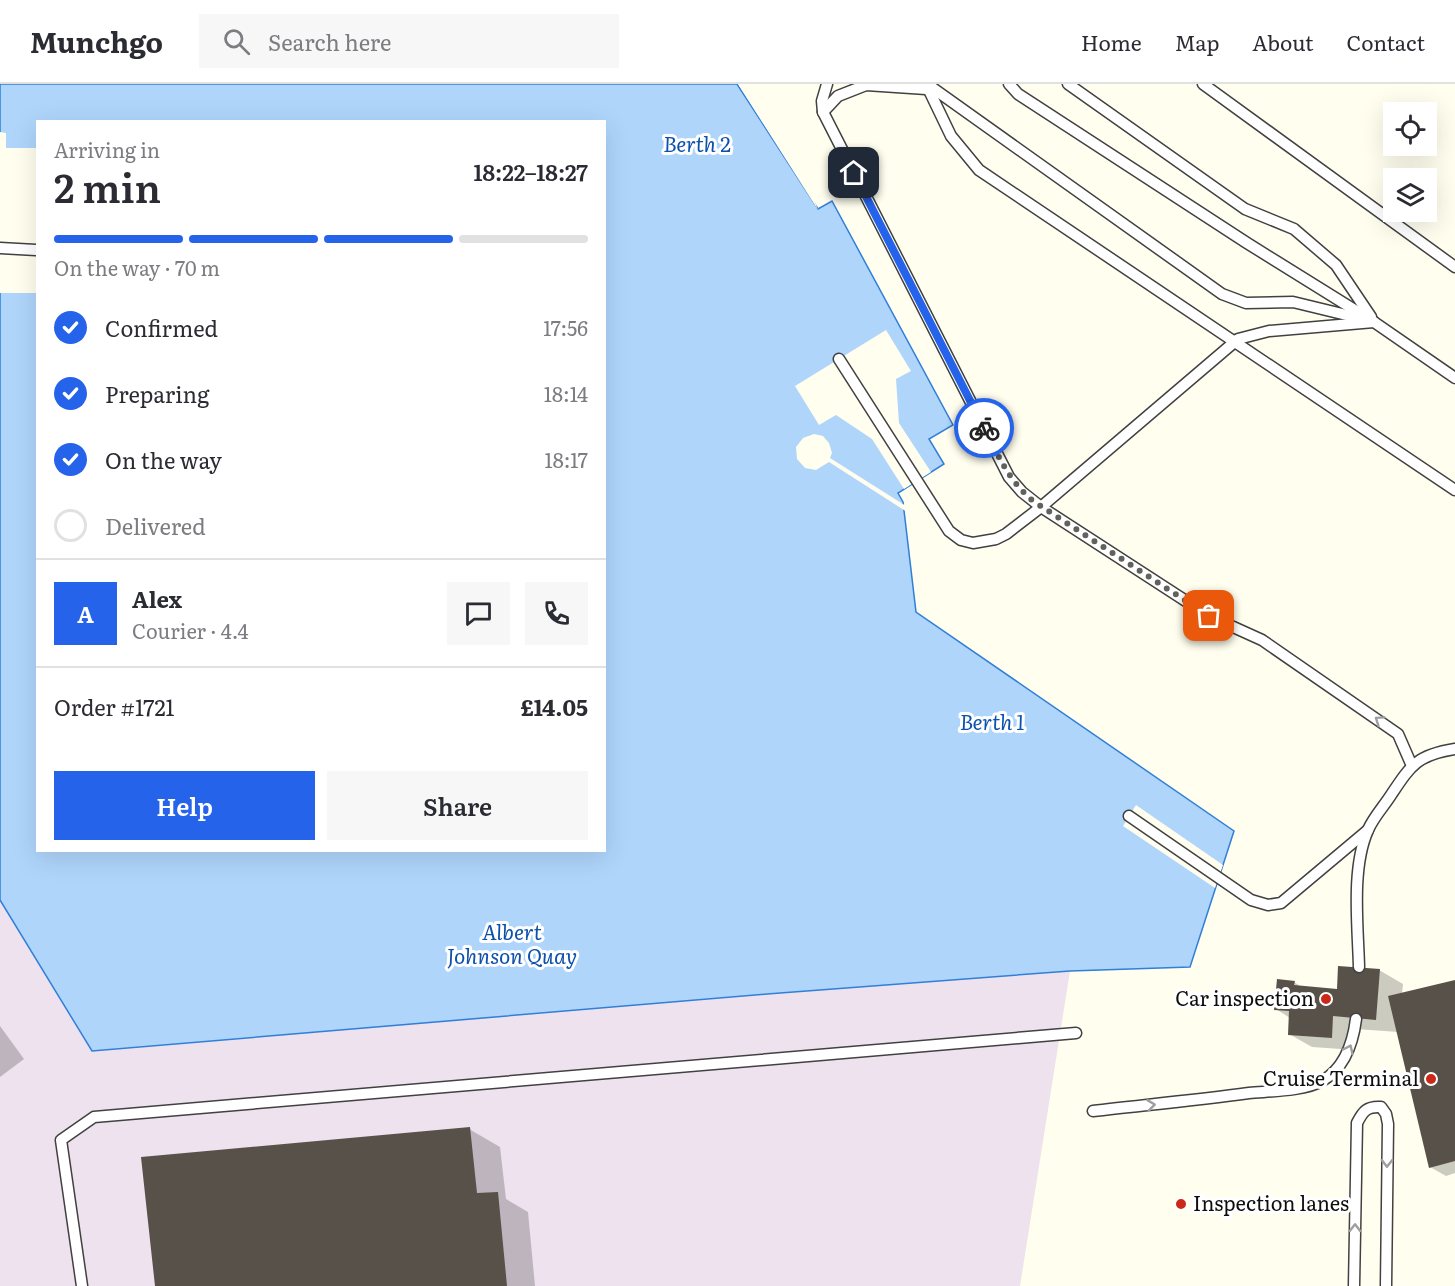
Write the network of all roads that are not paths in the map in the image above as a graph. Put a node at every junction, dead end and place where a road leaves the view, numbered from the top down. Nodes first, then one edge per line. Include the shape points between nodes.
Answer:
1 (827, 84) edge
2 (1004, 84) edge
3 (1009, 84) edge
4 (1068, 84) edge
5 (1203, 84) edge
6 (926, 86) edge
7 (1018, 94) junction
8 (823, 112) junction
9 (0, 248) edge
10 (36, 250) edge
11 (1455, 267) edge
12 (1374, 322) junction
13 (1233, 342) junction
14 (839, 359) dead end
15 (1455, 378) edge
16 (1455, 490) edge
17 (1041, 507) junction
18 (1455, 749) edge
19 (1412, 766) junction
20 (1129, 816) dead end
21 (1368, 830) junction
22 (1359, 967) dead end
23 (1356, 1019) dead end
24 (1076, 1033) dead end
25 (1093, 1111) dead end
26 (82, 1286) edge
27 (1354, 1286) edge
28 (1386, 1286) edge

1 - 8 lane
2 - 7 lane
3 - 7 lane
4 - 12 lane via 1245,209 1294,229 1336,265
5 - 11 lane
6 - 8 lane via 866,85 838,96
6 - 12 lane via 1222,294 1246,303 1293,302
6 - 13 lane via 951,136 979,170
7 - 12 lane
8 - 17 lane via 1009,477
9 - 10 lane
12 - 13 lane via 1269,331
12 - 15 lane
13 - 16 lane
13 - 17 lane
14 - 17 lane via 957,538 973,543 996,539
19 -> 17 lane via 1398,734 1262,640 1209,616
18 - 19 lane via 1429,755
19 - 21 lane
20 - 21 lane via 1251,900 1268,905 1281,903
21 - 22 lane via 1357,871
25 -> 23 lane via 1318,1083 1346,1057 1354,1039
24 - 26 lane via 94,1117 61,1140
27 -> 28 lane via 1357,1123 1362,1112 1371,1107 1381,1107 1388,1124

